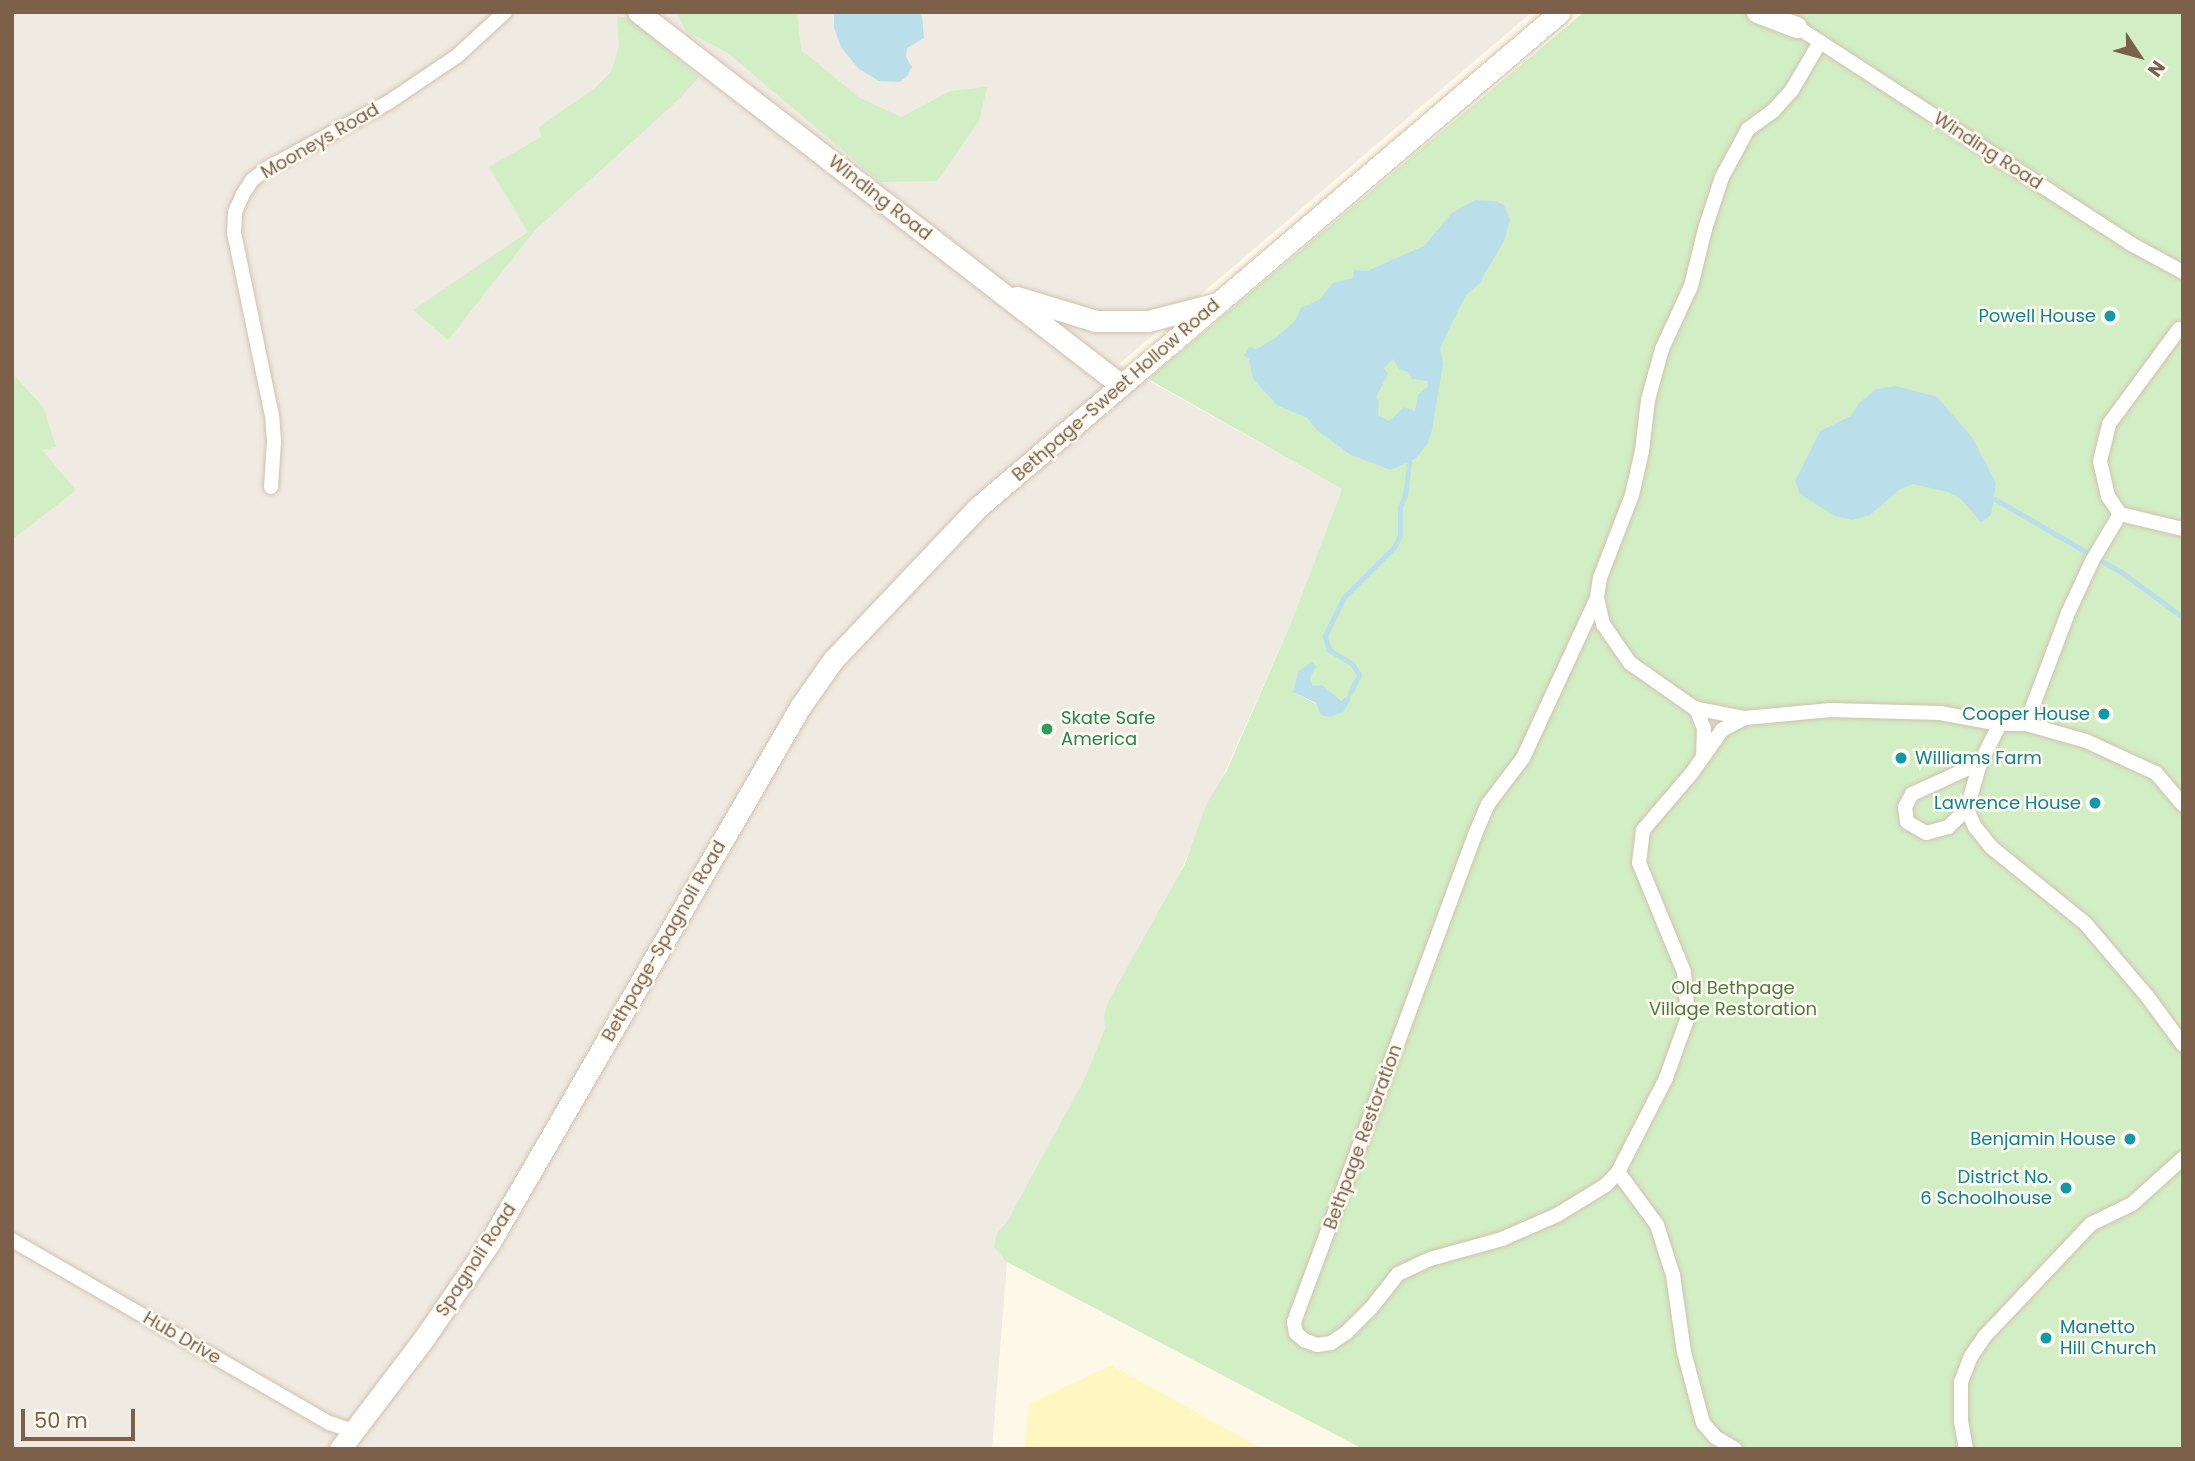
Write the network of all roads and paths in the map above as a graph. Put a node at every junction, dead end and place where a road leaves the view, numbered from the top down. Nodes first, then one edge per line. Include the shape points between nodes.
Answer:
1 (505, 12) edge
2 (638, 12) edge
3 (1757, 12) edge
4 (1777, 12) edge
5 (1562, 14) edge
6 (1796, 27) junction
7 (1820, 43) junction
8 (2183, 272) edge
9 (1001, 291) junction
10 (1219, 303) junction
11 (2179, 329) dead end
12 (1121, 386) junction
13 (271, 488) dead end
14 (2120, 514) junction
15 (2183, 529) edge
16 (1597, 598) junction
17 (1696, 708) junction
18 (1745, 718) junction
19 (2026, 723) junction
20 (2000, 724) junction
21 (1703, 756) junction
22 (1980, 763) junction
23 (2183, 805) edge
24 (1967, 809) junction
25 (733, 823) joint
26 (2183, 1045) edge
27 (596, 1060) joint
28 (2183, 1158) edge
29 (1618, 1172) junction
30 (12, 1240) edge
31 (355, 1431) junction
32 (340, 1449) edge
33 (1735, 1449) edge
34 (1966, 1449) edge

1 - 13 street, Mooneys Road via 457,56 389,102 268,168 243,194 235,212 234,233 272,416
2 - 9 main road, Winding Road
3 - 6 main road
4 - 6 street, Winding Road
5 - 10 main road, Bethpage-Sweet Hollow Road
6 - 7 street, Winding Road
7 - 8 street, Winding Road via 2131,244
7 - 16 street, Bethpage Restoration via 1792,90 1748,130 1722,177 1691,286 1662,349 1632,495 1600,578
9 - 10 main road via 1096,321 1147,321
9 - 12 main road, Winding Road
10 - 12 main road, Bethpage-Sweet Hollow Road
11 - 14 street via 2109,424 2102,442 2100,461 2108,496
12 - 25 main road, Bethpage-Sweet Hollow Road via 977,508 833,660 807,695
14 - 15 street
14 - 19 street via 2094,557
16 - 17 street, Bethpage Restoration via 1602,624 1630,663
16 - 29 street, Bethpage Restoration via 1523,758 1488,804 1476,832 1294,1322 1296,1333 1317,1345 1331,1343 1372,1307 1398,1273 1502,1239 1558,1214
17 - 18 street, Bethpage Restoration
17 - 21 street via 1704,729
18 - 20 street, Bethpage Restoration via 1840,710 1940,713
18 - 21 street, Bethpage Restoration via 1722,730
19 - 20 street, Bethpage Restoration
19 - 23 street, Bethpage Restoration via 2086,741 2155,773
20 - 22 street
21 - 29 street, Bethpage Restoration via 1643,830 1639,863 1684,972 1688,1017 1667,1078
22 - 24 street
22 - 24 street via 1912,794 1904,814 1913,827 1926,833 1948,827
24 - 26 street via 1991,847 2085,923
25 - 27 main road, Bethpage-Spagnoli Road
27 - 31 main road, Spagnoli Road via 478,1260
28 - 34 street via 2132,1204 2091,1224 1985,1336 1961,1382
29 - 33 street via 1657,1224 1673,1275 1684,1352 1703,1423 1714,1437
30 - 31 street, Hub Drive via 329,1423
31 - 32 main road, Spagnoli Road

